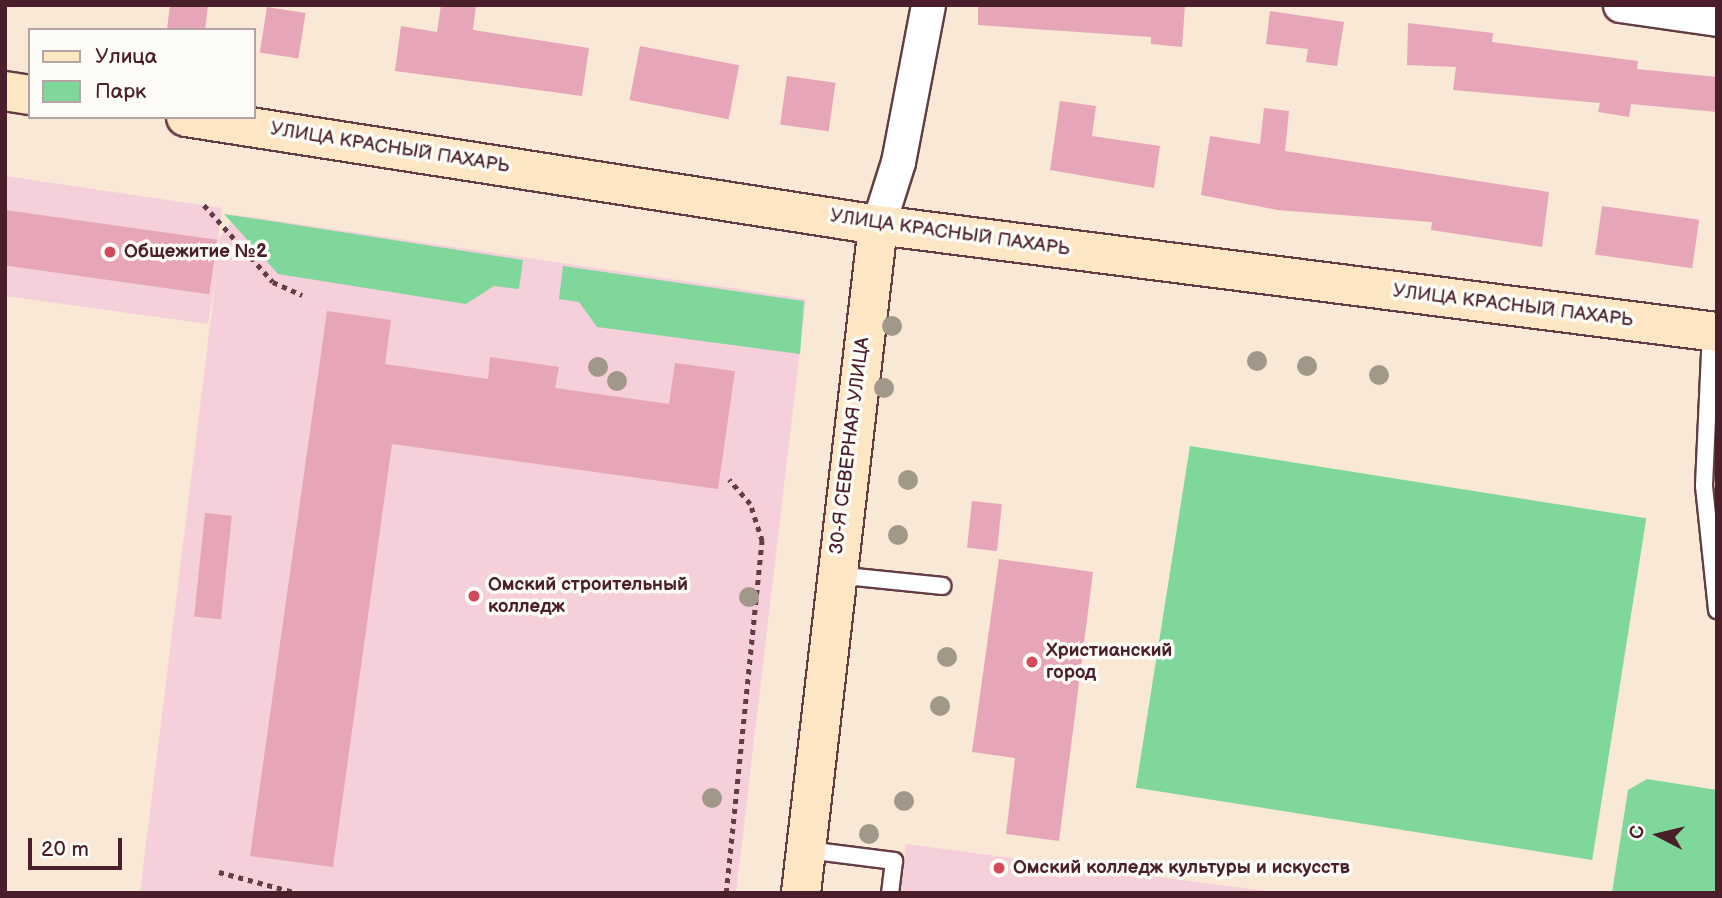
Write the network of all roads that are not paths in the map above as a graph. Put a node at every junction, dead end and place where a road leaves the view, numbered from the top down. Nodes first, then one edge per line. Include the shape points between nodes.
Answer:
1 (928, 5) edge
2 (1620, 5) edge
3 (1717, 19) edge
4 (5, 91) edge
5 (28, 95) edge
6 (199, 119) edge
7 (877, 225) junction
8 (1714, 332) edge
9 (1710, 486) edge
10 (835, 574) junction
11 (942, 586) dead end
12 (1717, 610) edge
13 (807, 850) junction
14 (801, 893) edge
15 (890, 893) edge

1 - 7 street, 30-Я СЕВЕРНАЯ УЛИЦА via 898,162
2 - 3 street
4 - 5 street
6 - 7 street, УЛИЦА КРАСНЫЙ ПАХАРЬ
7 - 8 street, УЛИЦА КРАСНЫЙ ПАХАРЬ
7 - 10 street, 30-Я СЕВЕРНАЯ УЛИЦА
8 - 9 lane
9 - 12 lane
10 - 11 lane
10 - 13 street, 30-Я СЕВЕРНАЯ УЛИЦА
13 - 14 street, 30-Я СЕВЕРНАЯ УЛИЦА
13 - 15 lane via 894,861

